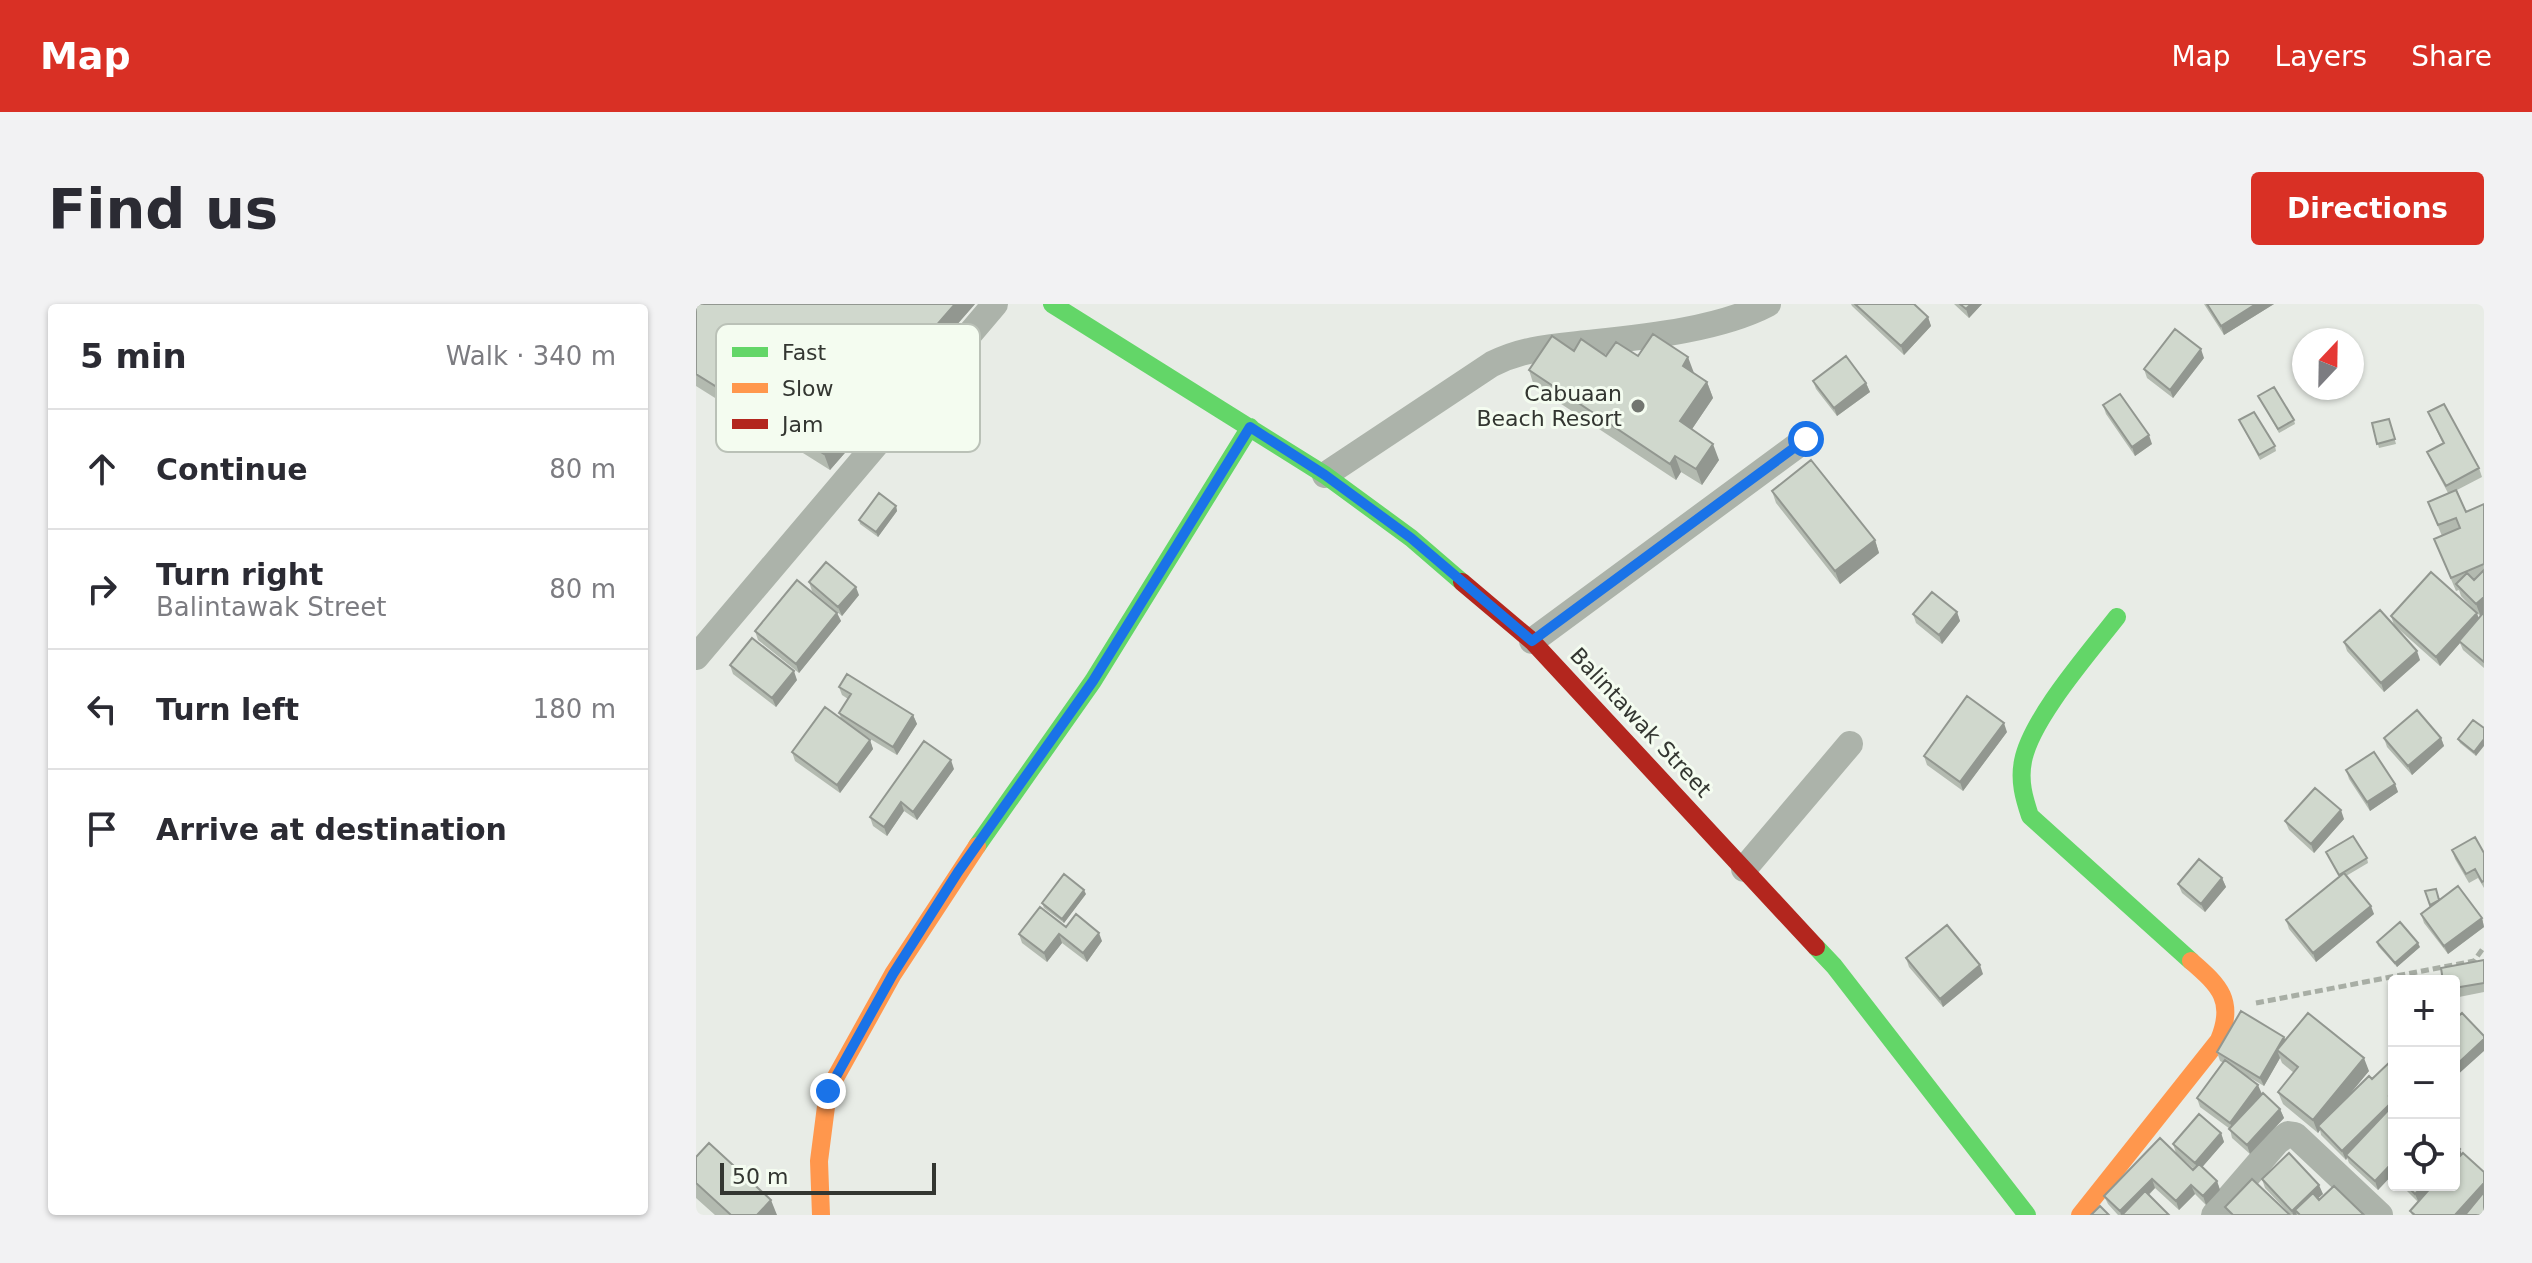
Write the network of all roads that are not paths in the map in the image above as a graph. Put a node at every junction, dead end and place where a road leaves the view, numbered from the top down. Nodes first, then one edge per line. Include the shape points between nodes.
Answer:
1 (995, 304) edge
2 (1052, 304) edge
3 (1768, 304) edge
4 (978, 324) edge
5 (1250, 427) junction
6 (1806, 439) dead end
7 (870, 452) edge
8 (1325, 475) junction
9 (2117, 617) dead end
10 (1532, 641) junction
11 (696, 657) edge
12 (1850, 744) dead end
13 (1744, 869) junction
14 (821, 1215) edge
15 (2027, 1215) edge
16 (2080, 1215) edge
17 (2214, 1215) edge
18 (2380, 1215) edge

1 - 4 street
2 - 5 street, Balintawak Street
3 - 8 street via 1725,320 1647,337 1513,353
5 - 8 street, Balintawak Street
5 - 14 street via 1093,681 901,961 828,1091 819,1161
6 - 10 street
7 - 11 street
8 - 10 street, Balintawak Street via 1411,538
9 - 16 street via 2039,719 2020,775 2022,798 2030,816 2203,971 2228,1008 2219,1040
10 - 13 street, Balintawak Street
12 - 13 street
13 - 15 street, Balintawak Street via 1834,966
17 - 18 street via 2288,1134

